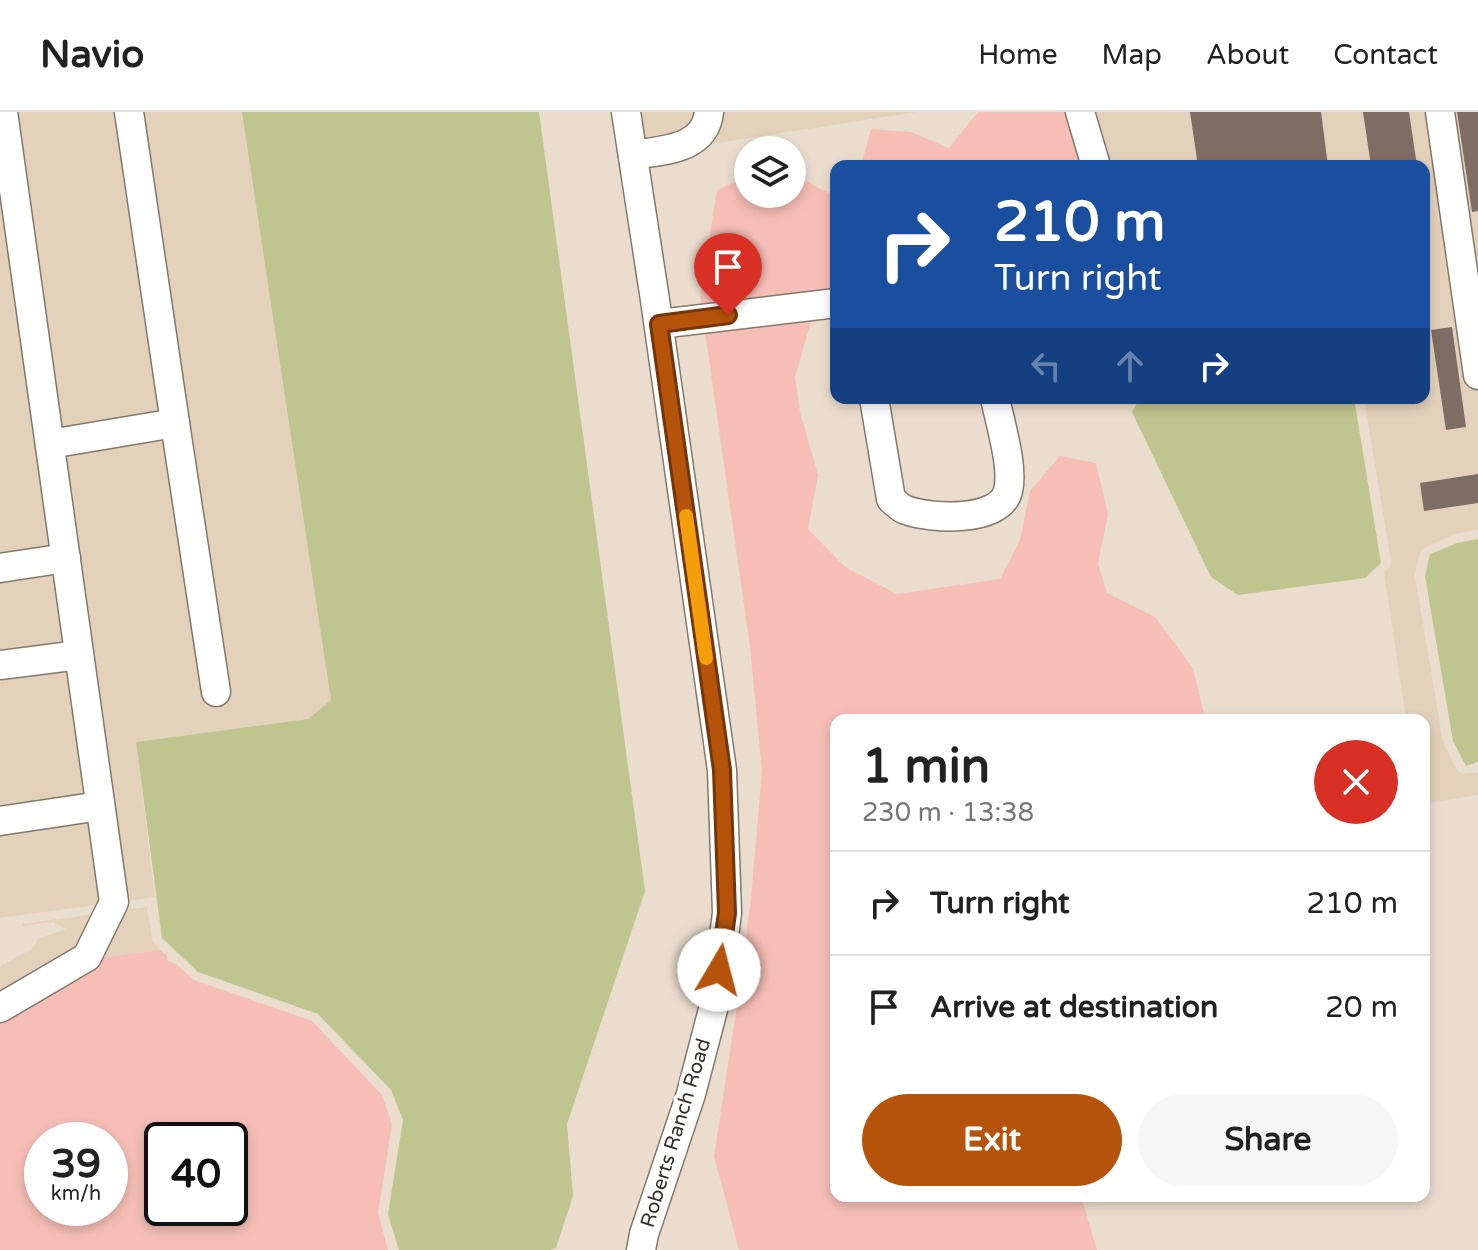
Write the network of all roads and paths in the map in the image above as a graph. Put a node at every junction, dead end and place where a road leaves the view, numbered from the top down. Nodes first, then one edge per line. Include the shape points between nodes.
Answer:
1 (3, 112) edge
2 (129, 112) edge
3 (626, 112) edge
4 (709, 112) edge
5 (1080, 112) edge
6 (1440, 112) edge
7 (633, 155) junction
8 (1094, 160) edge
9 (830, 304) edge
10 (659, 324) junction
11 (1478, 375) edge
12 (875, 404) edge
13 (996, 404) edge
14 (175, 423) junction
15 (50, 444) junction
16 (66, 558) junction
17 (0, 568) edge
18 (79, 655) junction
19 (0, 665) edge
20 (216, 692) dead end
21 (100, 806) junction
22 (0, 821) edge
23 (0, 1008) edge
24 (641, 1250) edge

1 - 15 street
2 - 14 street
3 - 7 street, Roberts Ranch Road
4 - 7 street via 698,138 682,147
5 - 8 street
6 - 11 street
7 - 10 street, Roberts Ranch Road
9 - 10 street
10 - 24 street, Roberts Ranch Road via 722,770 727,913 716,998
12 - 13 street via 891,499 903,510 931,516 970,516 994,508 1008,493 1009,468
14 - 15 street
14 - 20 street
15 - 16 street
16 - 17 street
16 - 18 street
18 - 19 street
18 - 21 street
21 - 22 street
21 - 23 street via 114,902 87,957

